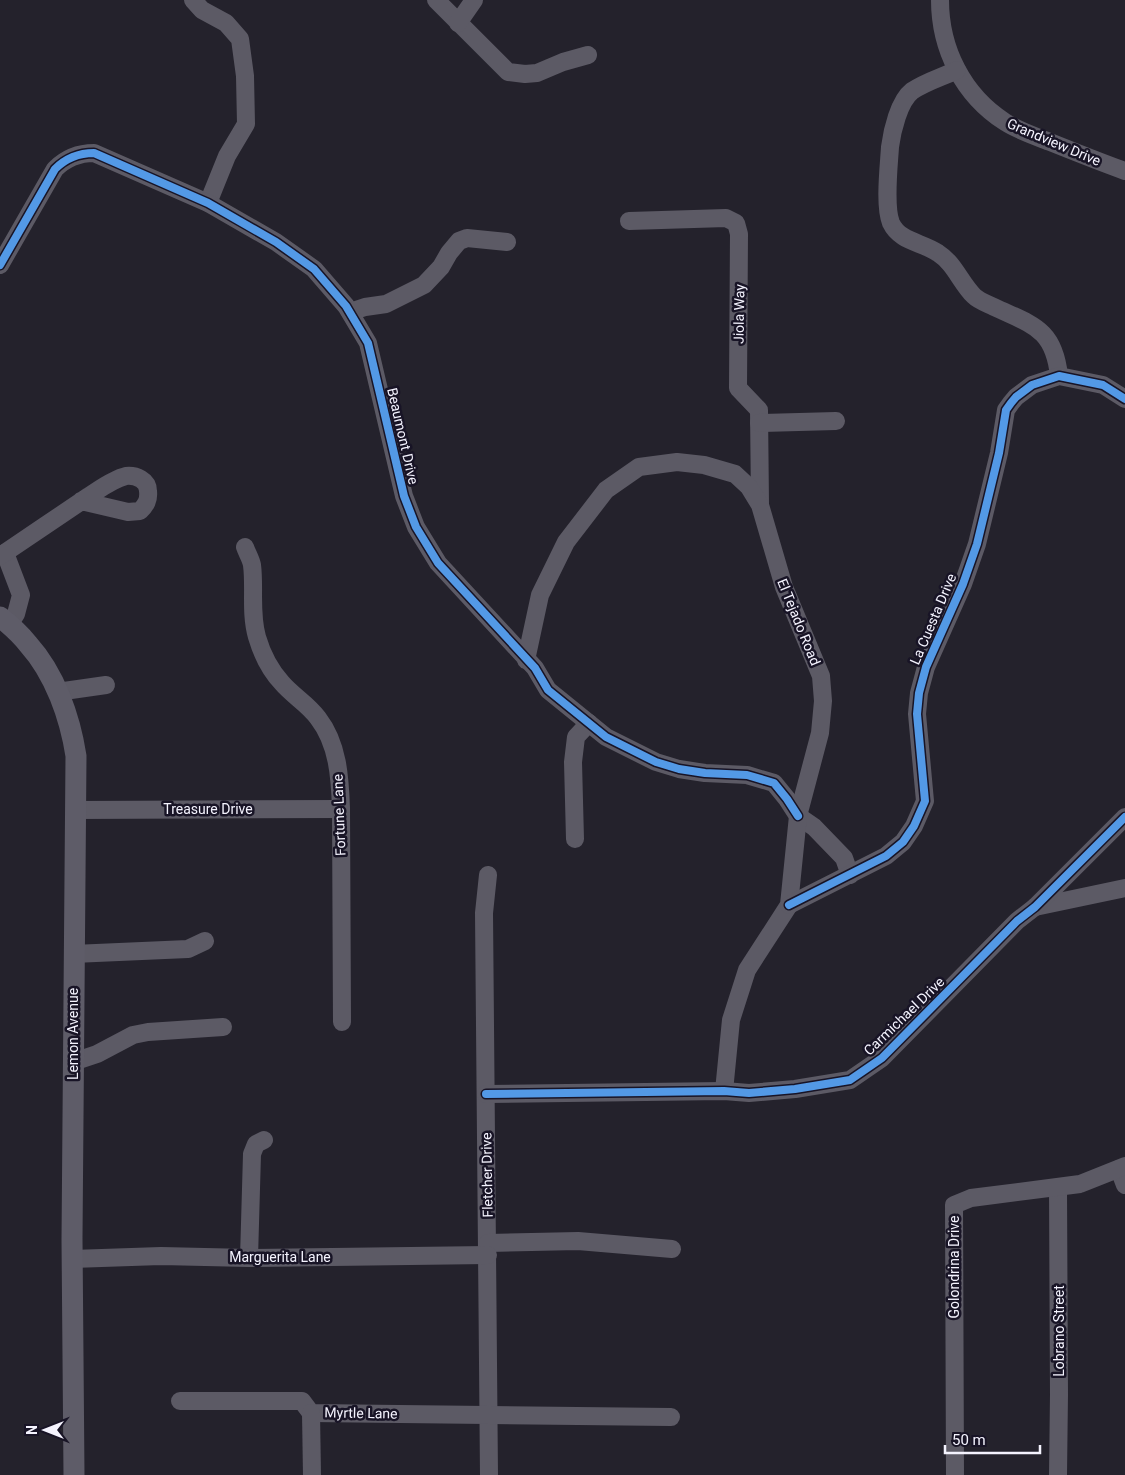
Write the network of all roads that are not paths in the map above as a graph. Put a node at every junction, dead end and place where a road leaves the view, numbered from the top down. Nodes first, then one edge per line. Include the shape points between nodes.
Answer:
1 (193, 0) edge
2 (436, 0) edge
3 (474, 0) edge
4 (940, 0) edge
5 (458, 23) junction
6 (588, 55) dead end
7 (957, 70) junction
8 (1125, 172) edge
9 (208, 202) junction
10 (629, 221) dead end
11 (507, 242) dead end
12 (0, 265) edge
13 (350, 312) junction
14 (1059, 376) junction
15 (1125, 399) edge
16 (836, 421) dead end
17 (759, 423) junction
18 (81, 501) dead end
19 (760, 505) junction
20 (245, 547) dead end
21 (2, 555) edge
22 (5, 621) edge
23 (526, 660) junction
24 (106, 685) dead end
25 (58, 692) junction
26 (588, 723) junction
27 (341, 809) junction
28 (75, 810) junction
29 (798, 816) junction
30 (1125, 817) edge
31 (575, 839) dead end
32 (488, 875) dead end
33 (850, 875) junction
34 (1125, 888) edge
35 (789, 904) junction
36 (1035, 906) junction
37 (205, 942) dead end
38 (73, 954) junction
39 (342, 1022) dead end
40 (223, 1027) dead end
41 (73, 1062) junction
42 (724, 1091) junction
43 (486, 1094) junction
44 (264, 1140) dead end
45 (1123, 1173) edge
46 (1058, 1188) junction
47 (488, 1249) junction
48 (672, 1249) dead end
49 (249, 1258) junction
50 (72, 1259) junction
51 (180, 1401) dead end
52 (311, 1412) junction
53 (489, 1414) junction
54 (671, 1417) dead end
55 (74, 1475) edge
56 (312, 1475) edge
57 (489, 1475) edge
58 (955, 1475) edge
59 (1058, 1475) edge

1 - 9 street via 202,10 226,23 240,39 245,76 246,124 227,156
2 - 5 street
3 - 5 street
4 - 7 street, Grandview Drive via 946,44
5 - 6 street via 508,72 537,73
7 - 8 street, Grandview Drive via 973,94 1006,122
7 - 14 street via 910,92 897,114 888,172 891,222 899,234 936,251 950,262 975,298 1033,325 1046,336 1054,350
9 - 12 street, Beaumont Drive via 94,153 73,156 50,175
9 - 13 street, Beaumont Drive via 314,268
10 - 17 street, Jiola Way via 726,218 736,223 740,234 738,388 759,410
11 - 13 street via 467,238 459,241 441,268 424,285 386,304
13 - 23 street, Beaumont Drive via 368,343 404,496 416,528 438,563
14 - 15 street, La Cuesta Drive via 1103,385
14 - 33 street, La Cuesta Drive via 1024,390 1006,410 977,544 918,693 925,801 918,818 910,834 895,850
16 - 17 street
17 - 19 street, Jiola Way
18 - 21 street
19 - 23 street, El Tejado Road via 749,487 735,474 704,465 677,462 639,467 606,490 566,542 540,595
19 - 29 street, El Tejado Road via 784,587 821,676 824,701 820,732
20 - 27 street, Fortune Lane via 252,563 256,636 267,662 282,683 309,708 326,730 340,779
21 - 22 street via 21,595 16,614
22 - 25 main road, Lemon Avenue via 29,644
23 - 26 street, Beaumont Drive via 535,668 548,690
24 - 25 street
25 - 28 main road, Lemon Avenue via 72,732 76,756
26 - 29 street, Beaumont Drive via 606,737 656,762 705,773 747,775 774,783
26 - 31 street via 576,737 573,762
27 - 28 street, Treasure Drive
27 - 39 street, Fortune Lane
28 - 38 main road, Lemon Avenue
29 - 33 street via 814,826 844,858
29 - 35 street, El Tejado Road
30 - 36 street, Carmichael Drive
32 - 43 street, Fletcher Drive via 484,913
33 - 35 street, La Cuesta Drive
34 - 36 street
35 - 42 street, El Tejado Road via 747,970 731,1020
36 - 42 street, Carmichael Drive via 882,1058 850,1080 795,1089
37 - 38 street via 188,949
38 - 41 main road, Lemon Avenue
40 - 41 street via 133,1034 97,1054
41 - 50 main road, Lemon Avenue
42 - 43 street, Carmichael Drive
43 - 47 street, Fletcher Drive
44 - 49 street via 256,1144 252,1154
45 - 46 street, Golondrina Drive
46 - 58 street, Golondrina Drive via 972,1198 954,1205
46 - 59 street, Lobrano Street
47 - 48 street, Marguerita Lane via 578,1241
47 - 49 street, Marguerita Lane
47 - 53 street, Fletcher Drive
49 - 50 street, Marguerita Lane
50 - 55 main road, Lemon Avenue
51 - 52 street, Myrtle Lane via 302,1401
52 - 53 street, Myrtle Lane
52 - 56 street
53 - 54 street, Myrtle Lane
53 - 57 street, Fletcher Drive

